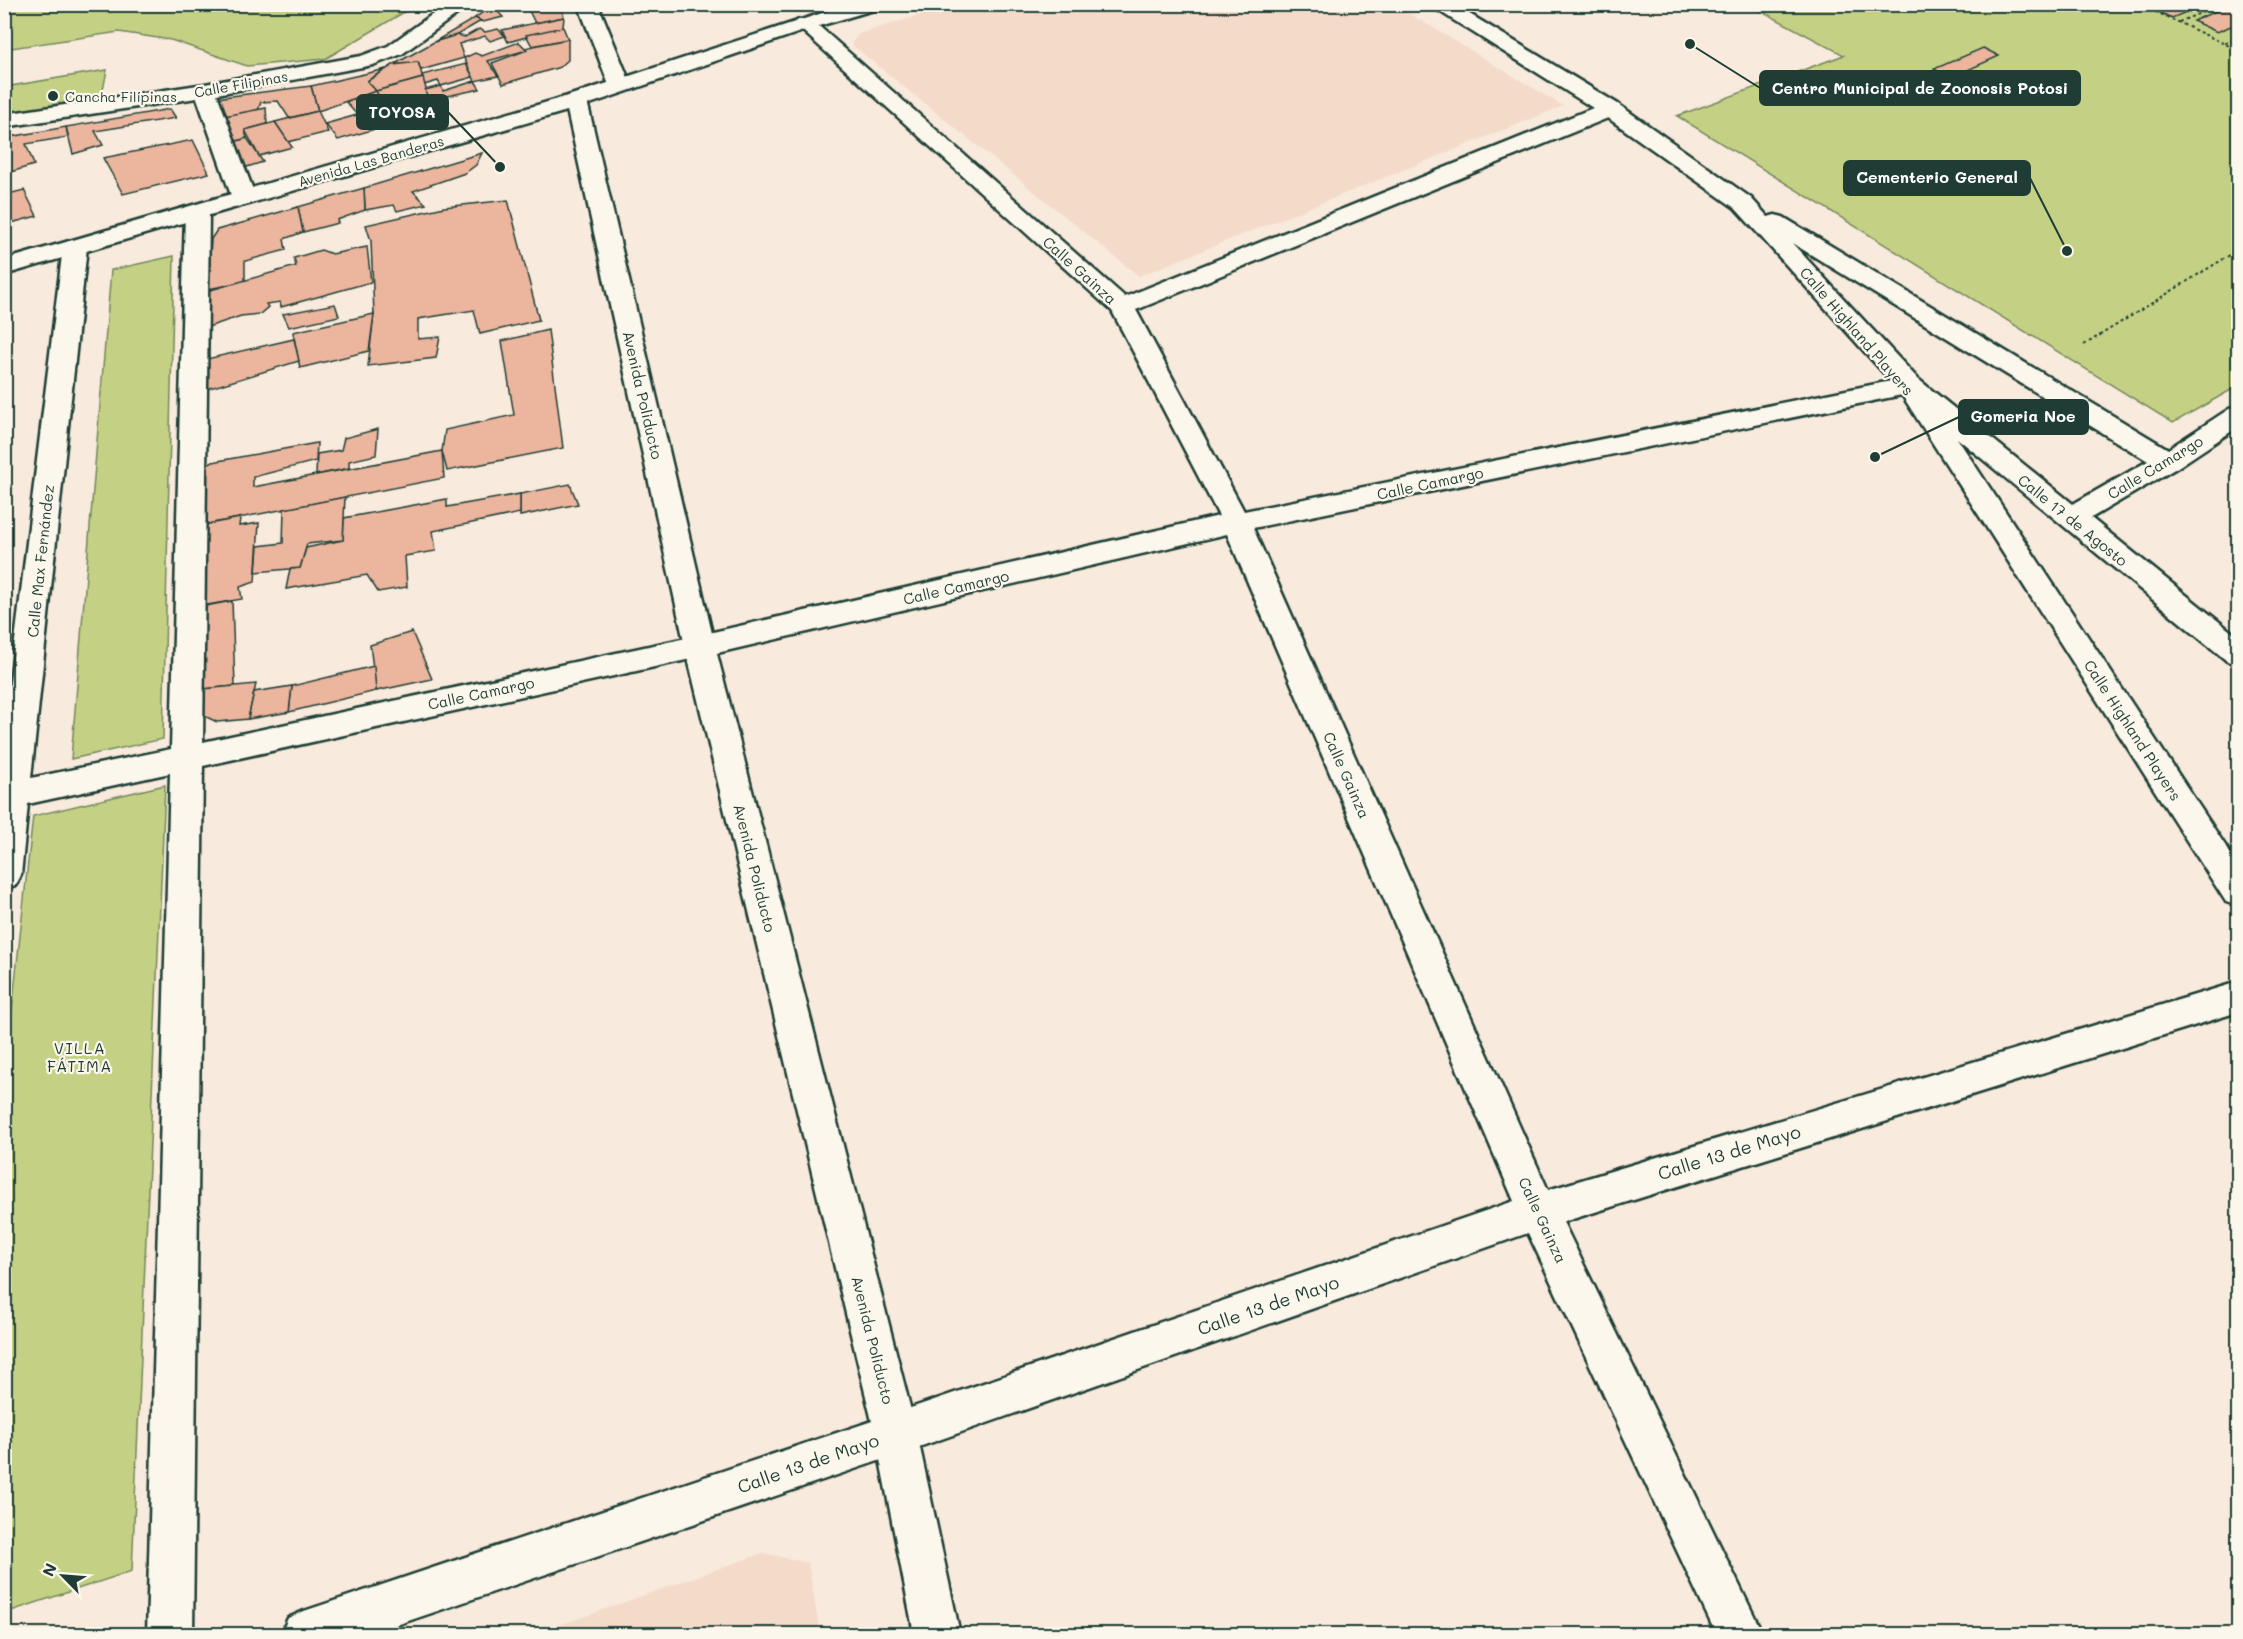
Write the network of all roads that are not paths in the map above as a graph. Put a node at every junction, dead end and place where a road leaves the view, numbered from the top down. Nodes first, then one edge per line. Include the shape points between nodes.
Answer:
1 (461, 4) edge
2 (588, 4) edge
3 (873, 4) edge
4 (1438, 4) edge
5 (805, 24) junction
6 (620, 85) junction
7 (205, 90) junction
8 (576, 101) junction
9 (1610, 109) junction
10 (4, 121) edge
11 (244, 198) junction
12 (1743, 203) junction
13 (197, 212) junction
14 (75, 247) junction
15 (4, 268) edge
16 (1122, 308) junction
17 (1908, 385) junction
18 (2238, 416) edge
19 (2168, 461) junction
20 (2071, 517) junction
21 (1236, 522) junction
22 (700, 646) junction
23 (2238, 653) edge
24 (187, 756) junction
25 (9, 796) edge
26 (4, 875) edge
27 (2238, 892) edge
28 (2238, 997) edge
29 (1538, 1211) junction
30 (896, 1434) junction
31 (170, 1635) edge
32 (304, 1635) edge
33 (937, 1635) edge
34 (1740, 1635) edge

1 - 7 street, Calle Filipinas via 395,50 366,61
2 - 6 street
3 - 5 street, Avenida Las Banderas
4 - 9 street, Calle Highland Players
5 - 6 street, Avenida Las Banderas
5 - 16 street, Calle Gainza
6 - 8 street, Avenida Las Banderas
7 - 10 street, Calle Filipinas
7 - 11 street
8 - 11 street, Avenida Las Banderas
8 - 22 street, Avenida Poliducto
9 - 12 street, Calle Highland Players
9 - 16 street
11 - 13 street, Avenida Las Banderas
12 - 17 street, Calle Highland Players
12 - 19 street
13 - 14 street, Avenida Las Banderas
13 - 24 street
14 - 15 street, Avenida Las Banderas
14 - 25 street, Calle Max Fernández
16 - 21 street, Calle Gainza
17 - 20 street, Calle 17 de Agosto
17 - 21 street, Calle Camargo
17 - 27 street, Calle Highland Players
18 - 19 street, Calle Camargo
19 - 20 street, Calle Camargo
20 - 23 street, Calle 17 de Agosto
21 - 22 street, Calle Camargo
21 - 29 street, Calle Gainza
22 - 24 street, Calle Camargo
22 - 30 street, Avenida Poliducto
24 - 25 street, Calle Camargo
24 - 31 street
25 - 26 street, Calle Max Fernández
28 - 29 street, Calle 13 de Mayo
29 - 30 street, Calle 13 de Mayo
29 - 34 street, Calle Gainza
30 - 32 street, Calle 13 de Mayo
30 - 33 street, Avenida Poliducto

